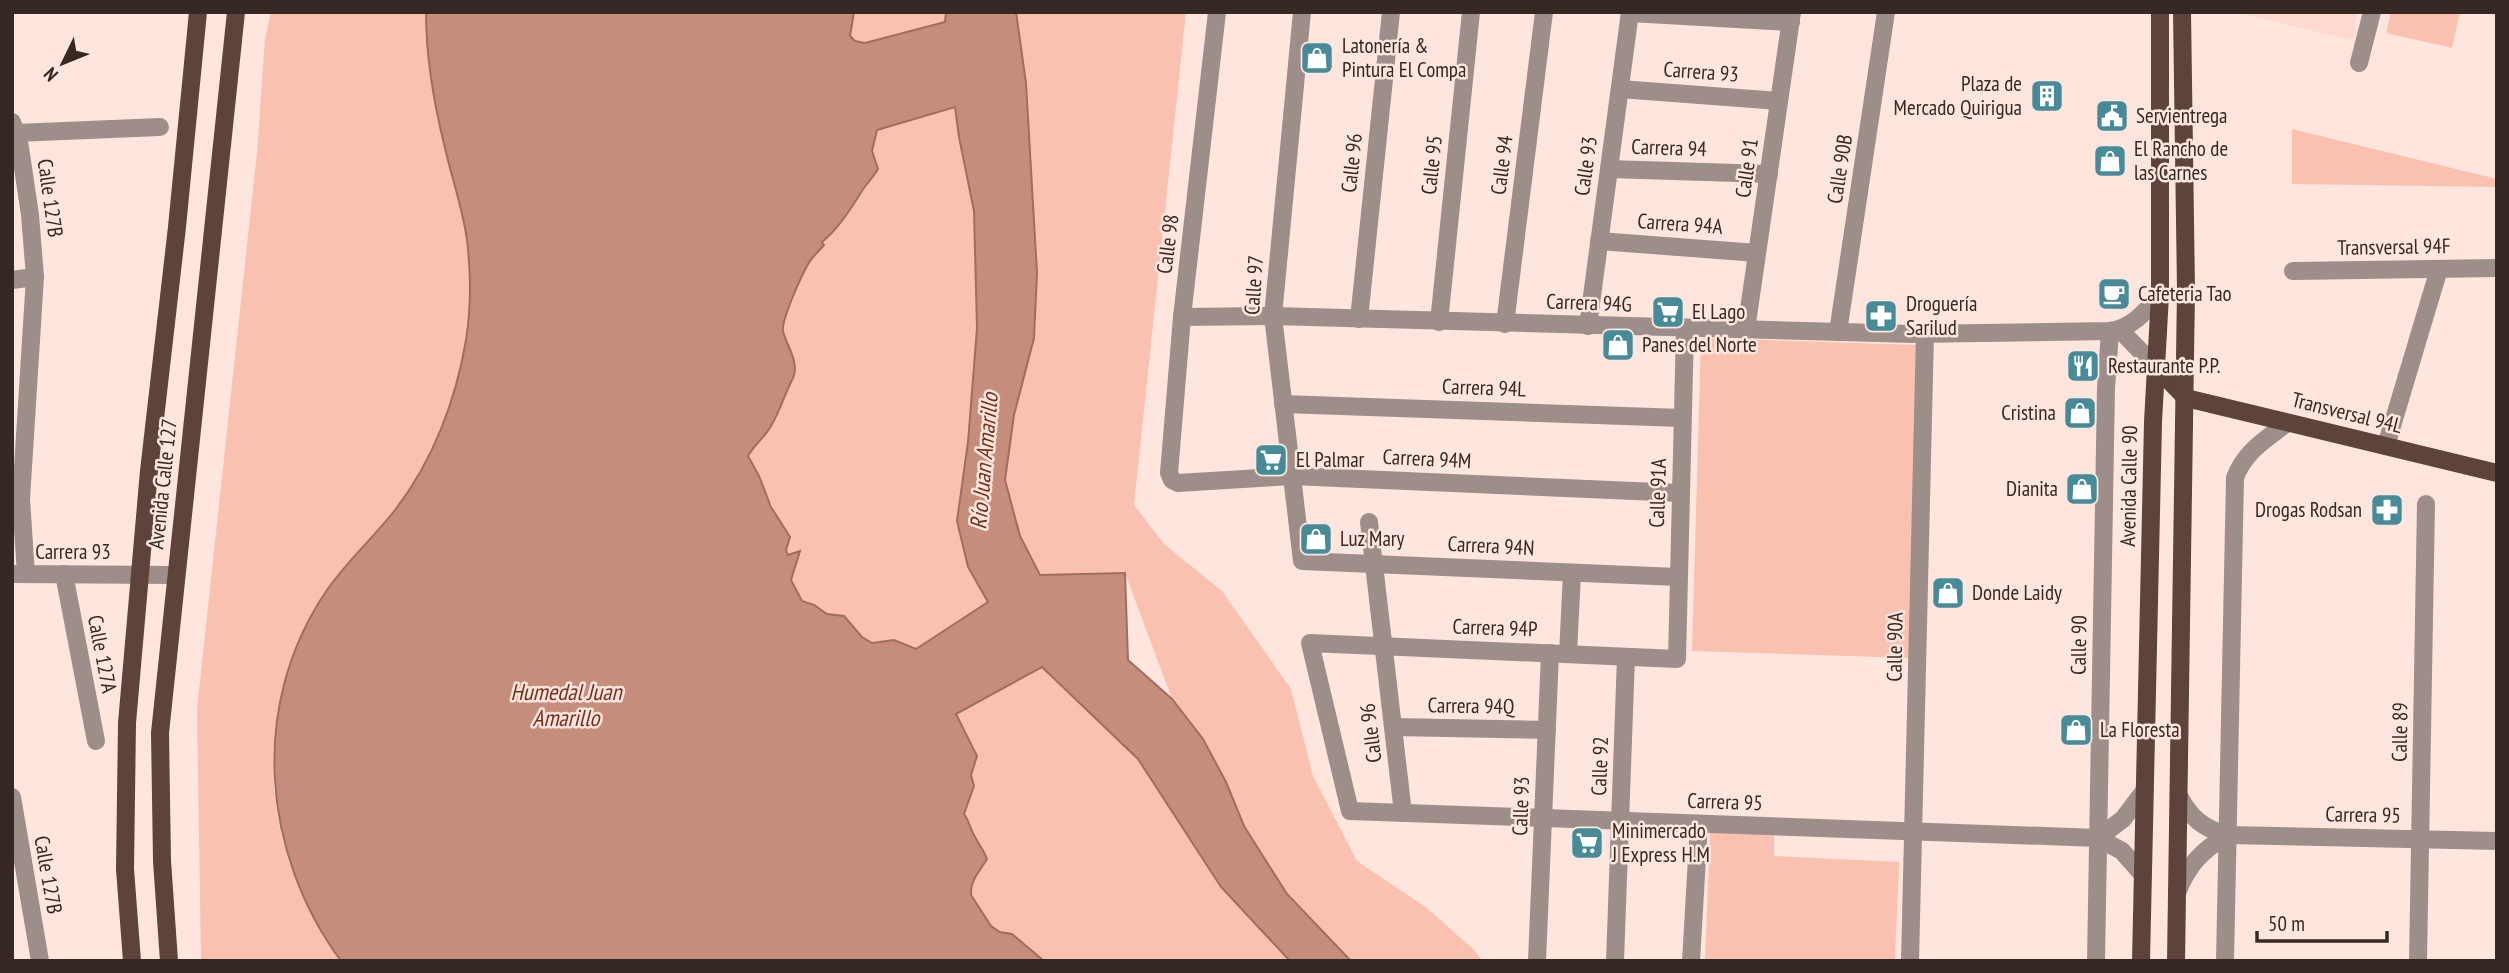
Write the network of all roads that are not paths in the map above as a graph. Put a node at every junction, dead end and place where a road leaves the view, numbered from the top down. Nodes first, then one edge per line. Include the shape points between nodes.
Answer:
1 (198, 12) edge
2 (236, 12) edge
3 (1217, 12) edge
4 (1302, 12) edge
5 (1391, 12) edge
6 (1471, 12) edge
7 (1544, 12) edge
8 (1886, 12) edge
9 (2160, 12) edge
10 (2182, 12) edge
11 (2372, 12) edge
12 (1630, 13) edge
13 (1791, 17) edge
14 (2359, 63) dead end
15 (1620, 89) junction
16 (1779, 101) junction
17 (160, 127) dead end
18 (15, 134) edge
19 (1609, 169) junction
20 (1769, 174) junction
21 (1599, 241) junction
22 (1757, 253) junction
23 (2497, 268) edge
24 (2439, 269) junction
25 (2293, 271) dead end
26 (35, 277) junction
27 (12, 280) edge
28 (2160, 295) junction
29 (1273, 316) junction
30 (1182, 317) junction
31 (1359, 319) junction
32 (1439, 322) junction
33 (1505, 324) junction
34 (1588, 326) junction
35 (1685, 329) junction
36 (1746, 330) junction
37 (2115, 330) junction
38 (1838, 332) junction
39 (1925, 334) junction
40 (2156, 368) junction
41 (2186, 398) junction
42 (1283, 404) junction
43 (1682, 418) junction
44 (2287, 423) junction
45 (2386, 446) junction
46 (2497, 473) edge
47 (1292, 476) junction
48 (1172, 480) joint
49 (1680, 493) junction
50 (2426, 504) dead end
51 (1369, 522) dead end
52 (1302, 561) joint
53 (1374, 564) junction
54 (1572, 573) junction
55 (19, 574) edge
56 (64, 574) junction
57 (139, 575) junction
58 (176, 575) junction
59 (1678, 577) junction
60 (1383, 646) junction
61 (1550, 653) junction
62 (1568, 654) junction
63 (1626, 657) junction
64 (1677, 659) joint
65 (1393, 727) junction
66 (1547, 730) junction
67 (96, 741) dead end
68 (2145, 790) junction
69 (2179, 796) junction
70 (12, 797) edge
71 (1350, 811) joint
72 (1403, 813) junction
73 (1544, 818) junction
74 (1621, 821) junction
75 (1699, 824) junction
76 (1913, 832) junction
77 (2228, 835) junction
78 (2098, 838) junction
79 (2420, 839) junction
80 (2497, 841) edge
81 (2143, 875) junction
82 (2177, 893) junction
83 (40, 961) edge
84 (132, 961) edge
85 (169, 961) edge
86 (1537, 961) edge
87 (1615, 961) edge
88 (1691, 961) edge
89 (1910, 961) edge
90 (2096, 961) edge
91 (2141, 961) edge
92 (2176, 961) edge
93 (2225, 961) edge
94 (2418, 961) edge

1 - 57 main road, Avenida Calle 127
2 - 58 main road, Avenida Calle 127
3 - 30 street, Calle 98
4 - 29 street, Calle 97
5 - 31 street, Calle 96
6 - 32 street, Calle 95
7 - 33 street, Calle 94
8 - 38 street, Calle 90B
9 - 28 main road, Avenida Calle 90
10 - 41 main road
11 - 14 street
12 - 13 street
12 - 15 street, Calle 93
13 - 16 street, Calle 91
15 - 16 street, Carrera 93
15 - 19 street, Calle 93
16 - 20 street, Calle 91
17 - 18 street
18 - 26 street, Calle 127B via 33,235
19 - 20 street, Carrera 94
19 - 21 street, Calle 93
20 - 22 street, Calle 91
21 - 22 street, Carrera 94A
21 - 34 street, Calle 93
22 - 36 street, Calle 91
23 - 24 street, Transversal 94F
24 - 25 street, Transversal 94F
24 - 45 street
26 - 27 street
26 - 55 street, Calle 127B
28 - 37 street via 2134,321
28 - 40 main road, Avenida Calle 90
29 - 30 street, Carrera 94G
29 - 31 street, Carrera 94G
29 - 42 street, Calle 97
30 - 48 street, Calle 98
31 - 32 street, Carrera 94G
32 - 33 street, Carrera 94G
33 - 34 street, Carrera 94G
34 - 35 street, Carrera 94G
35 - 36 street, Carrera 94G
35 - 43 street, Calle 91A
36 - 38 street, Carrera 94G
37 - 39 street, Carrera 94G
37 - 40 street
37 - 78 street, Calle 90 via 2106,388
38 - 39 street, Carrera 94G
39 - 76 street, Calle 90A
40 - 41 main road
40 - 68 main road, Avenida Calle 90
41 - 44 main road, Transversal 94L
41 - 69 main road
42 - 43 street, Carrera 94L
42 - 47 street, Calle 97
43 - 49 street, Calle 91A
44 - 45 main road, Transversal 94L
44 - 77 street via 2250,452 2235,478
45 - 46 main road, Transversal 94L
47 - 48 street, Carrera 94M
47 - 49 street, Carrera 94M
47 - 52 street, Calle 97
49 - 59 street, Calle 91A
50 - 79 street, Calle 89
51 - 53 street, Calle 96
52 - 53 street, Carrera 94N
53 - 54 street, Carrera 94N
53 - 60 street, Calle 96
54 - 59 street, Carrera 94N
54 - 62 street
55 - 56 street, Carrera 93
56 - 57 street, Carrera 93
56 - 67 street, Calle 127A
57 - 58 street, Carrera 93
57 - 84 main road, Avenida Calle 127 via 127,723 125,869
58 - 85 main road, Avenida Calle 127 via 160,733
59 - 64 street, Calle 91A
60 - 61 street, Carrera 94P
60 - 65 street, Calle 96
60 - 71 street, Carrera 94P via 1310,643
61 - 62 street, Carrera 94P
61 - 66 street, Calle 93
62 - 63 street, Carrera 94P
63 - 64 street, Carrera 94P
63 - 74 street, Calle 92
65 - 66 street, Carrera 94Q
65 - 72 street, Calle 96
66 - 73 street, Calle 93
68 - 78 street via 2123,818
68 - 81 main road, Avenida Calle 90
69 - 77 street, Carrera 95 via 2197,823
69 - 82 main road
70 - 83 street, Calle 127B
71 - 72 street, Carrera 95
72 - 73 street, Carrera 95
73 - 74 street, Carrera 95
73 - 86 street, Calle 93
74 - 75 street, Carrera 95
74 - 87 street, Calle 92
75 - 76 street, Carrera 95
75 - 88 street
76 - 78 street, Carrera 95
76 - 89 street, Calle 90A
77 - 79 street, Carrera 95
77 - 82 street via 2201,852
77 - 93 street
78 - 81 street via 2122,851
78 - 90 street, Calle 90
79 - 80 street, Carrera 95
79 - 94 street, Calle 89
81 - 91 main road, Avenida Calle 90
82 - 92 main road

